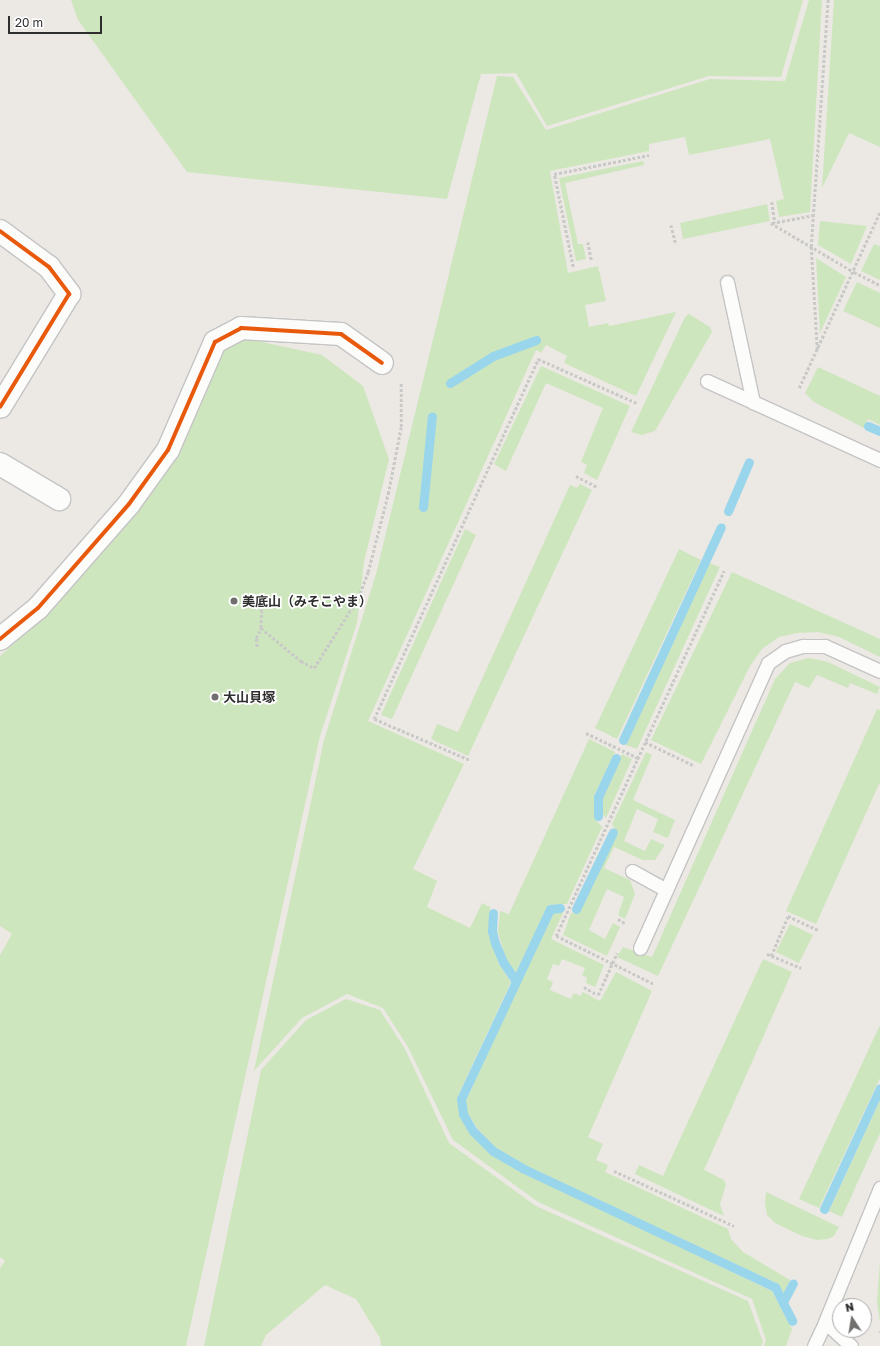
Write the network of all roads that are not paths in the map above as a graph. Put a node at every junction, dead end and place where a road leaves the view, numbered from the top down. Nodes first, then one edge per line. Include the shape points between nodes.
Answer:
1 (0, 231) edge
2 (727, 282) dead end
3 (382, 363) road end
4 (707, 381) dead end
5 (753, 402) junction
6 (0, 406) edge
7 (880, 460) edge
8 (0, 464) edge
9 (59, 499) dead end
10 (0, 640) edge
11 (880, 671) edge
12 (632, 871) dead end
13 (666, 890) junction
14 (640, 948) dead end
15 (880, 1188) edge
16 (825, 1322) junction
17 (814, 1346) edge
18 (851, 1346) edge

1 - 6 street via 49,267 69,294
2 - 5 lane
3 - 10 street via 341,334 241,328 215,342 168,450 129,504 38,608
4 - 5 lane
5 - 7 lane
8 - 9 street
11 - 13 lane via 825,646 804,646 785,651 768,663
12 - 13 lane
13 - 14 lane
15 - 16 lane
16 - 17 lane
16 - 18 lane

